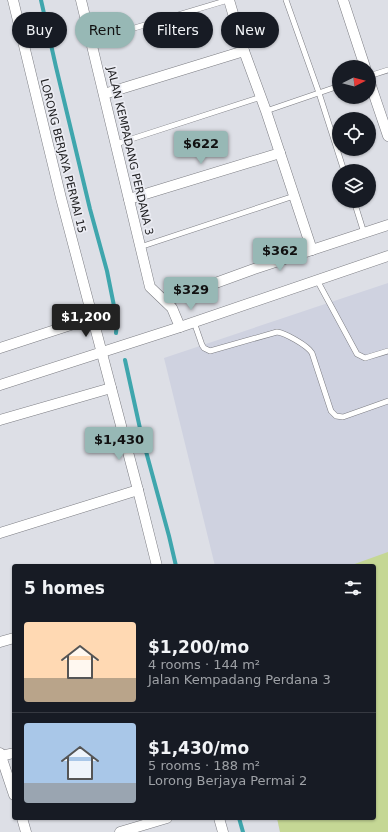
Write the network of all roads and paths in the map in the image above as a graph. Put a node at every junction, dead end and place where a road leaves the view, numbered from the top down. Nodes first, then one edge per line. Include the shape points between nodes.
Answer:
1 (13, 0) edge
2 (81, 0) edge
3 (228, 0) edge
4 (286, 0) edge
5 (343, 0) edge
6 (84, 12) edge
7 (135, 28) edge
8 (93, 48) edge
9 (244, 50) junction
10 (363, 60) edge
11 (388, 70) edge
12 (376, 74) edge
13 (332, 88) edge
14 (319, 93) junction
15 (104, 94) junction
16 (262, 98) junction
17 (376, 101) edge
18 (266, 111) junction
19 (388, 136) edge
20 (116, 144) junction
21 (280, 153) junction
22 (342, 164) edge
23 (294, 196) junction
24 (129, 199) junction
25 (356, 208) edge
26 (388, 225) edge
27 (364, 233) junction
28 (140, 247) junction
29 (312, 250) junction
30 (388, 256) edge
31 (317, 279) junction
32 (169, 304) junction
33 (92, 318) junction
34 (194, 322) junction
35 (180, 327) junction
36 (0, 348) edge
37 (388, 351) edge
38 (101, 352) junction
39 (0, 385) edge
40 (110, 388) junction
41 (388, 401) edge
42 (0, 420) edge
43 (138, 490) junction
44 (0, 533) edge
45 (156, 564) edge
46 (12, 639) edge
47 (0, 642) edge
48 (12, 753) edge
49 (1, 755) edge
50 (12, 789) edge
51 (23, 820) edge
52 (160, 820) edge
53 (219, 820) edge
54 (26, 832) edge
55 (120, 832) edge
56 (222, 832) edge

1 - 33 street, LORONG BERJAYA PERMAI 15
2 - 6 street, JALAN KEMPADANG PERDANA 3
3 - 7 lane
3 - 9 street
4 - 14 lane
5 - 10 street
8 - 15 street, JALAN KEMPADANG PERDANA 3
9 - 15 street
9 - 16 street
11 - 12 lane
13 - 14 lane
14 - 18 lane
14 - 22 lane
15 - 20 street, JALAN KEMPADANG PERDANA 3
16 - 18 street
16 - 20 lane
17 - 19 street
18 - 21 street
20 - 24 street, JALAN KEMPADANG PERDANA 3
21 - 23 street
21 - 24 street
23 - 28 lane
23 - 29 street
24 - 28 street, JALAN KEMPADANG PERDANA 3
25 - 27 lane
26 - 27 street
27 - 29 street
28 - 32 street, JALAN KEMPADANG PERDANA 3 via 150,287
29 - 32 street
30 - 31 street
31 - 34 street
31 - 37 lane via 357,354 365,358
32 - 35 street
33 - 36 street
33 - 38 street, LORONG BERJAYA PERMAI 15
34 - 35 street
34 - 41 lane via 202,345 210,351 276,332 307,347 312,353 330,411 336,416 343,417
35 - 38 street
38 - 39 street
38 - 40 street, LORONG BERJAYA PERMAI 15
40 - 42 street
40 - 43 street, LORONG BERJAYA PERMAI 15
43 - 44 street
43 - 45 street, LORONG BERJAYA PERMAI 15
46 - 47 street
48 - 49 street
49 - 50 street
51 - 54 street
52 - 55 street
53 - 56 street

